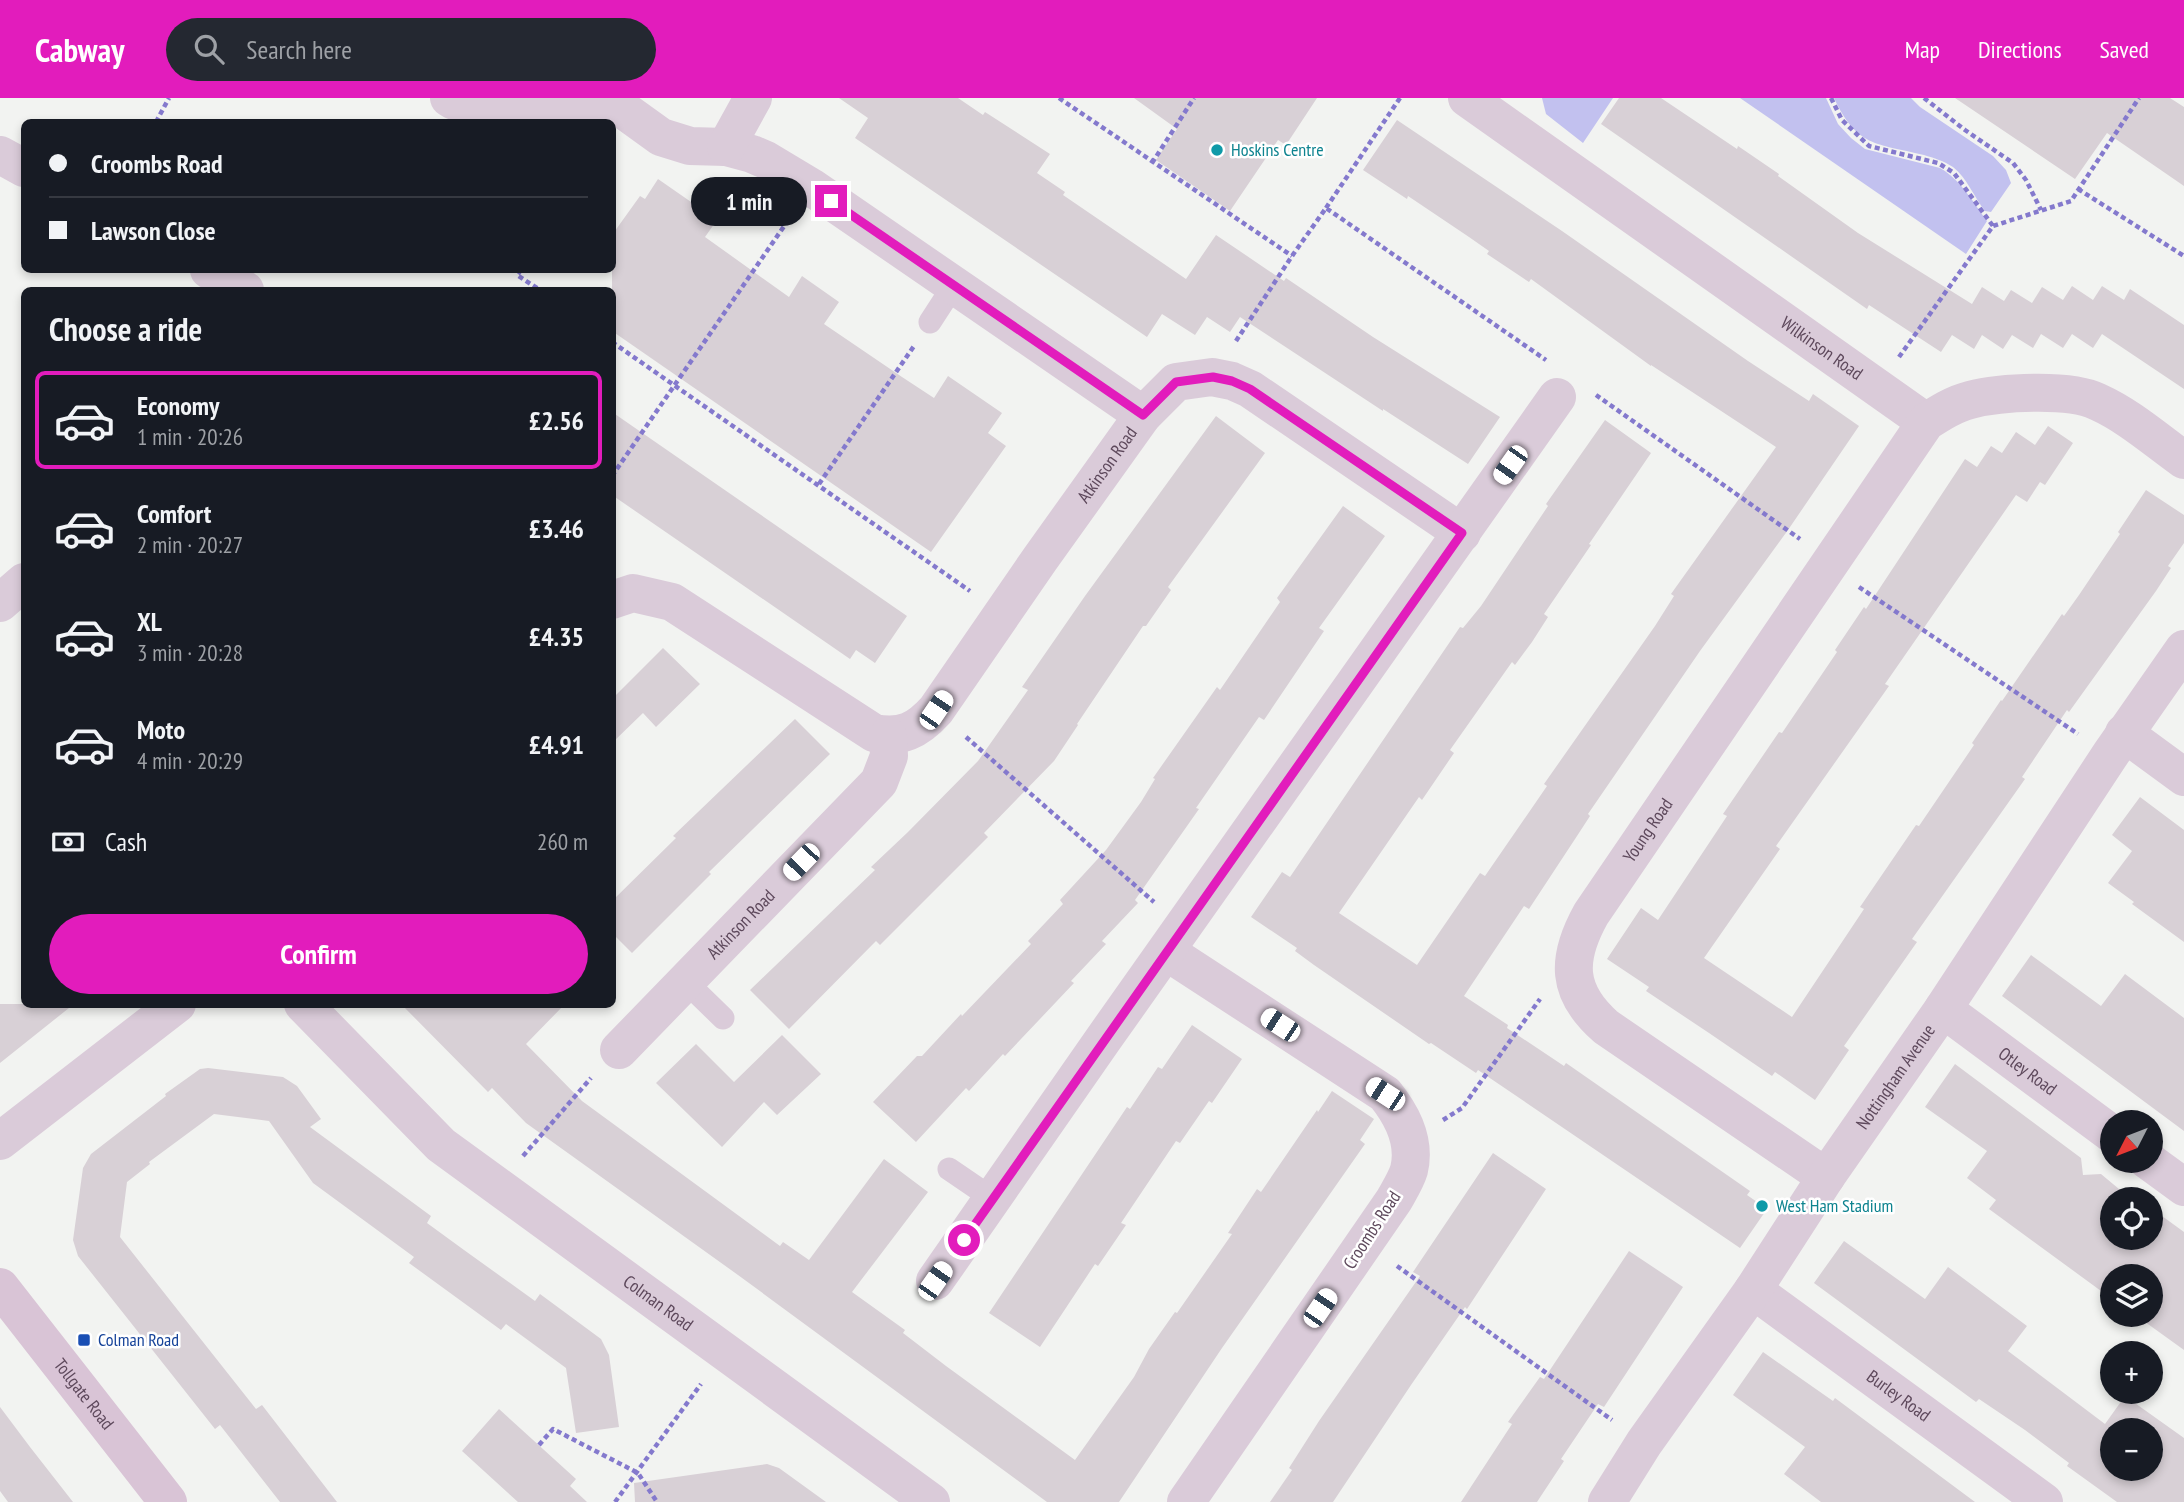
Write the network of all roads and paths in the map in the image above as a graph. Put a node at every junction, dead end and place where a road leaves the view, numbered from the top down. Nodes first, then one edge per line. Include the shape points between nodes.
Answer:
1 (169, 98) edge
2 (449, 98) edge
3 (753, 98) edge
4 (1059, 98) edge
5 (1194, 98) edge
6 (1400, 98) edge
7 (1831, 98) edge
8 (1924, 98) edge
9 (2139, 98) edge
10 (1482, 102) edge
11 (158, 119) edge
12 (726, 147) junction
13 (0, 155) edge
14 (1152, 163) junction
15 (21, 166) edge
16 (811, 187) junction
17 (2078, 189) junction
18 (1326, 208) dead end
19 (2041, 211) junction
20 (1993, 226) junction
21 (2184, 256) edge
22 (518, 273) edge
23 (954, 285) junction
24 (535, 287) edge
25 (930, 322) joint
26 (616, 345) edge
27 (1213, 377) junction
28 (674, 385) junction
29 (1877, 388) junction
30 (1557, 397) dead end
31 (1143, 415) junction
32 (1926, 422) junction
33 (2184, 460) edge
34 (616, 470) edge
35 (819, 484) junction
36 (1462, 533) junction
37 (21, 585) edge
38 (616, 599) edge
39 (0, 603) edge
40 (1882, 603) dead end
41 (1002, 614) junction
42 (2184, 649) edge
43 (2051, 716) dead end
44 (2124, 733) junction
45 (888, 736) junction
46 (991, 758) dead end
47 (2184, 777) edge
48 (1136, 888) dead end
49 (1167, 952) junction
50 (1574, 959) junction
51 (685, 981) junction
52 (172, 1008) edge
53 (307, 1008) edge
54 (1943, 1009) junction
55 (723, 1018) dead end
56 (619, 1050) joint
57 (2100, 1125) edge
58 (0, 1141) edge
59 (1410, 1141) junction
60 (522, 1157) dead end
61 (949, 1170) dead end
62 (2163, 1172) edge
63 (1826, 1177) junction
64 (2184, 1187) edge
65 (993, 1199) junction
66 (1365, 1243) junction
67 (935, 1281) dead end
68 (0, 1287) edge
69 (1753, 1290) junction
70 (706, 1377) dead end
71 (1644, 1443) junction
72 (539, 1445) dead end
73 (638, 1473) junction
74 (168, 1502) edge
75 (615, 1502) edge
76 (657, 1502) edge
77 (931, 1502) edge
78 (1186, 1502) edge
79 (1606, 1502) edge
80 (2044, 1502) edge

1 - 11 path
2 - 12 street via 598,100 625,111 661,137 690,146
3 - 12 street
4 - 14 path
5 - 14 path
6 - 18 path
7 - 20 path via 1842,120 1869,146 1938,163 1954,173
8 - 19 path via 2013,163
9 - 17 path
10 - 29 street, Wilkinson Road
12 - 16 street via 766,160
13 - 15 street
14 - 27 path via 1292,256
16 - 23 street
16 - 28 path
17 - 19 path via 2071,201
17 - 21 path
19 - 20 path
20 - 29 path
22 - 24 path
23 - 25 lane
23 - 31 street
25 - 35 path
26 - 28 path
27 - 31 street, Atkinson Road via 1176,382
27 - 36 street, Atkinson Road via 1250,389
28 - 34 path
28 - 35 path
29 - 32 street, Wilkinson Road
30 - 36 street
31 - 41 street, Atkinson Road
32 - 33 street via 1970,400 2066,393 2096,401 2121,415
32 - 50 street, Young Road via 1591,914 1580,933
35 - 41 path
36 - 49 street
37 - 39 street
38 - 45 street via 633,593 672,602 874,733
40 - 43 path
41 - 45 street, Atkinson Road via 923,724
42 - 44 street, Nottingham Avenue
44 - 47 street
44 - 54 street, Nottingham Avenue
45 - 51 street, Atkinson Road via 888,756 879,782
46 - 48 path
49 - 59 street, Croombs Road via 1385,1094 1400,1113
49 - 65 street
50 - 59 path via 1533,1007 1462,1108
50 - 63 street, Young Road via 1578,993 1591,1014
51 - 55 lane
51 - 56 street, Atkinson Road
52 - 58 street
53 - 77 street, Colman Road via 442,1145
54 - 57 street, Otley Road
54 - 63 street, Nottingham Avenue
56 - 60 path
59 - 66 street, Croombs Road via 1409,1170
61 - 65 lane
62 - 64 street
63 - 69 street, Nottingham Avenue
65 - 67 street
66 - 71 path
66 - 78 street, Croombs Road
68 - 74 street, Tollgate Road
69 - 71 street, Nottingham Avenue
69 - 80 street, Burley Road
70 - 73 path
71 - 79 street, Nottingham Avenue
72 - 73 path via 553,1429
73 - 75 path
73 - 76 path

